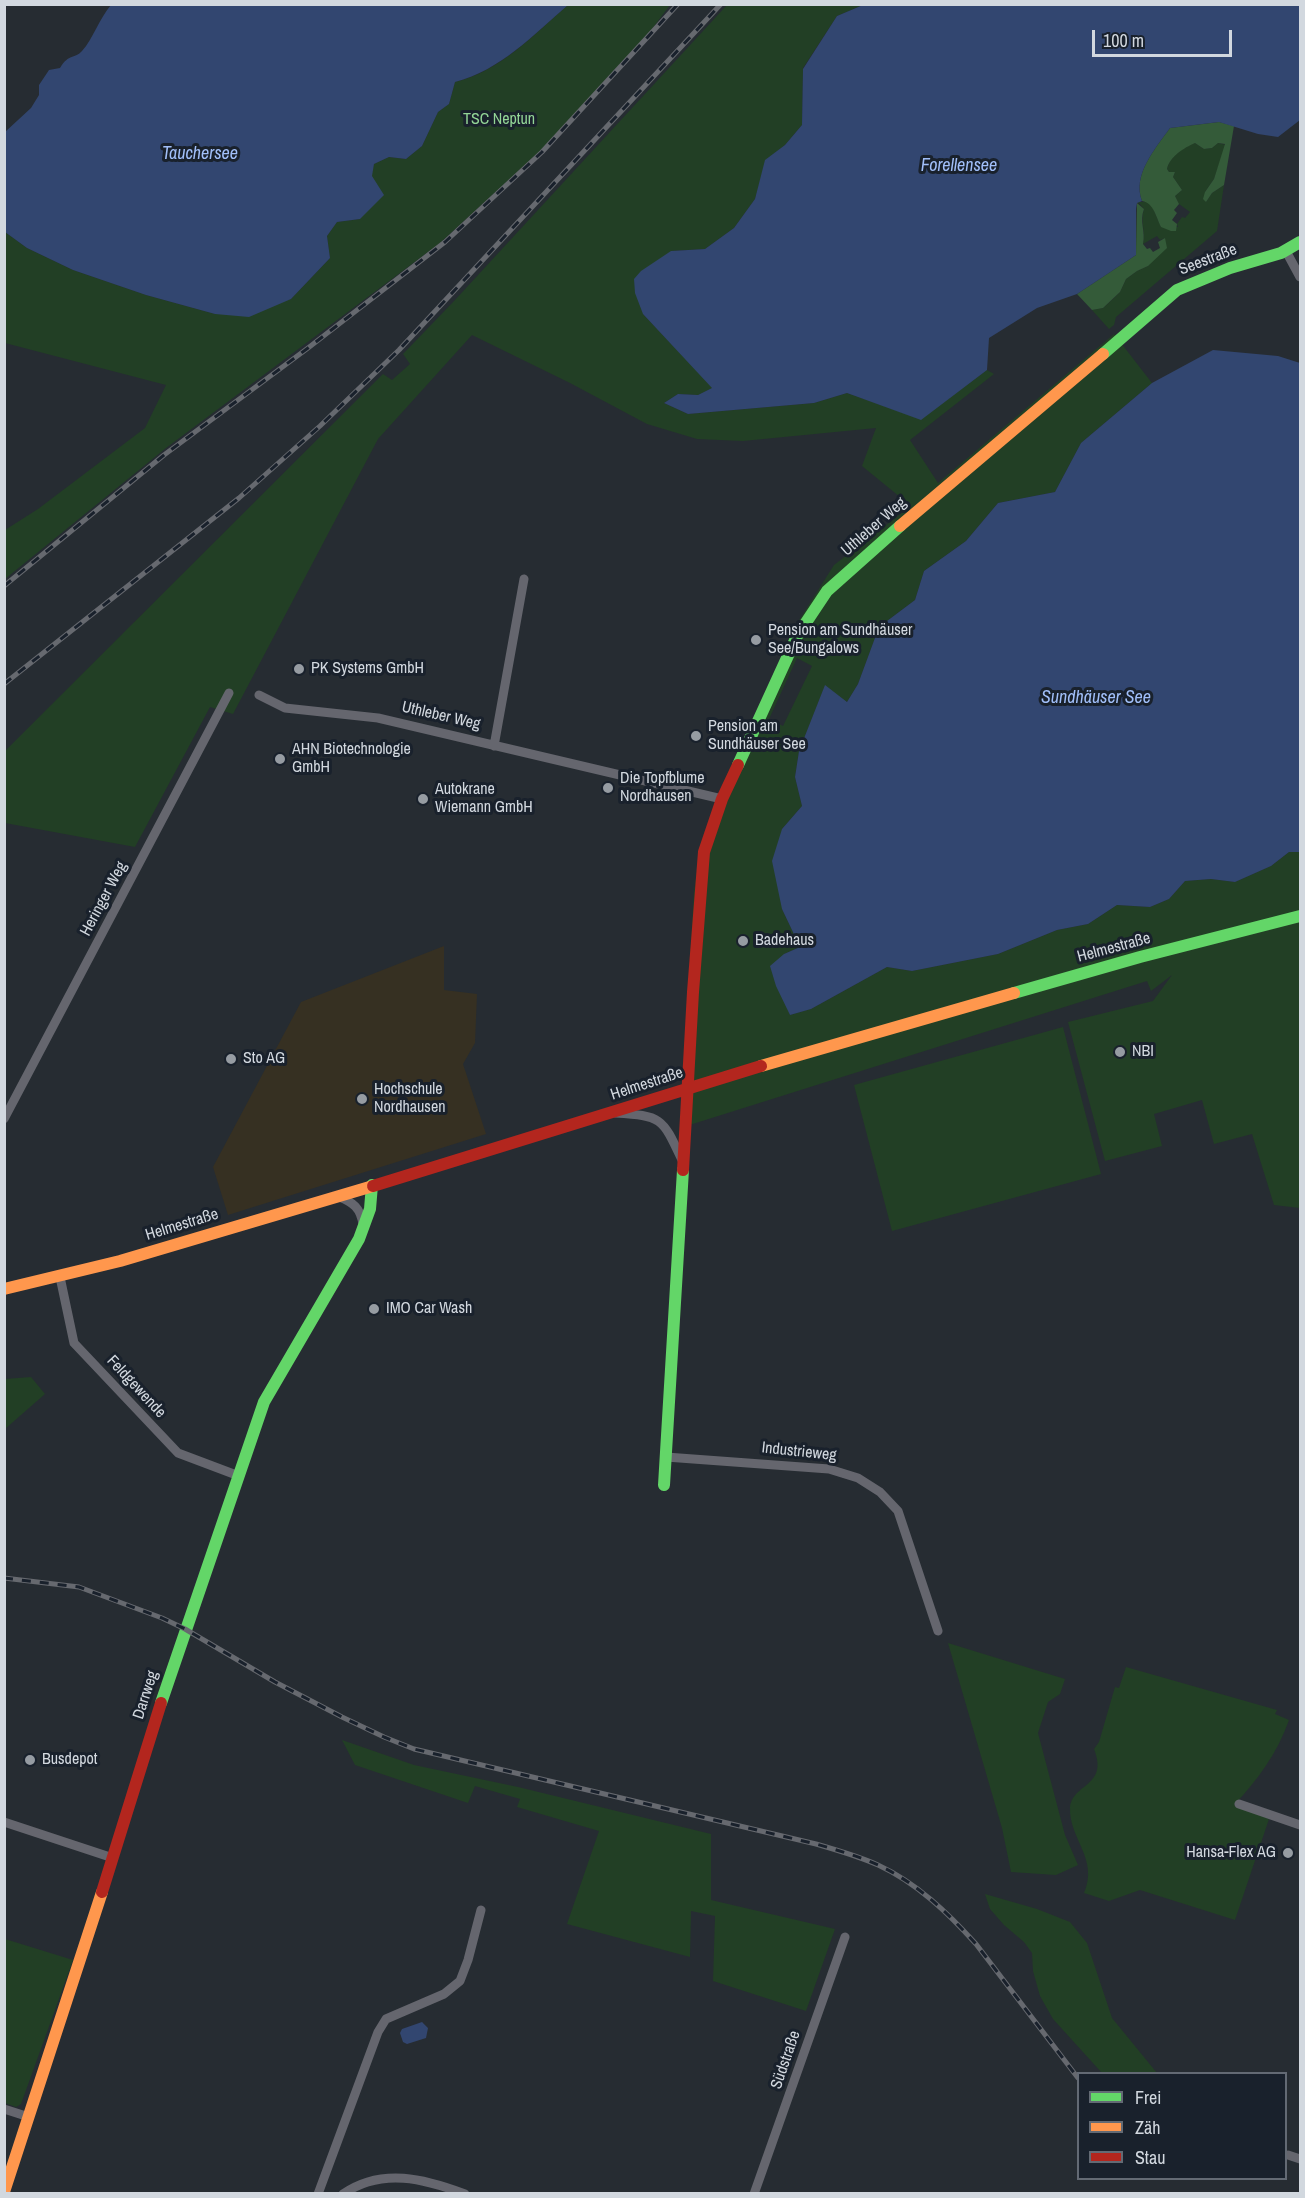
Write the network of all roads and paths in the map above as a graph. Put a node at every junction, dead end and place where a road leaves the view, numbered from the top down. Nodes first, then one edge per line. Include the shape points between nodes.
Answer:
1 (1300, 242) edge
2 (1287, 253) junction
3 (1300, 277) edge
4 (1120, 337) joint
5 (524, 579) dead end
6 (229, 693) dead end
7 (259, 695) dead end
8 (494, 746) junction
9 (722, 799) junction
10 (1300, 916) edge
11 (687, 1088) junction
12 (610, 1113) junction
13 (4, 1119) edge
14 (683, 1163) junction
15 (372, 1185) junction
16 (337, 1196) junction
17 (364, 1228) junction
18 (60, 1277) junction
19 (4, 1289) edge
20 (666, 1457) junction
21 (239, 1476) junction
22 (664, 1485) dead end
23 (938, 1631) dead end
24 (1239, 1804) dead end
25 (4, 1822) edge
26 (1300, 1826) edge
27 (113, 1858) junction
28 (481, 1910) dead end
29 (845, 1936) dead end
30 (4, 2109) edge
31 (29, 2117) junction
32 (1288, 2155) dead end
33 (1300, 2159) edge
34 (321, 2184) junction
35 (4, 2192) edge
36 (318, 2193) edge
37 (328, 2193) edge
38 (344, 2193) edge
39 (465, 2193) edge
40 (754, 2193) edge

1 - 2 street, Seestraße
2 - 3 street
2 - 4 street, Seestraße via 1238,265 1177,290
4 - 9 street, Uthleber Weg via 827,591 797,636
5 - 8 street
6 - 13 street, Heringer Weg
7 - 8 street, Uthleber Weg via 285,708 378,718
8 - 9 street, Uthleber Weg
9 - 11 street, Uthleber Weg via 704,852
10 - 11 street, Helmestraße via 1129,960
11 - 12 street, Helmestraße
11 - 14 street
12 - 14 street via 656,1118 670,1134
12 - 15 street, Helmestraße
14 - 20 street
15 - 16 street, Helmestraße
15 - 17 street, Darrweg
16 - 17 street via 357,1207
16 - 18 street, Helmestraße
17 - 21 street, Darrweg via 264,1401
18 - 19 street, Helmestraße
18 - 21 street, Feldgewende via 74,1343 178,1453
20 - 22 street
20 - 23 street, Industrieweg via 829,1468 858,1478 880,1492 898,1510
21 - 27 street, Darrweg via 158,1710
24 - 26 street
25 - 27 street
27 - 31 street, Darrweg
28 - 34 street via 460,1981 444,1994 386,2019 378,2032
29 - 40 street, Südstraße
30 - 31 street
31 - 35 street, Darrweg
32 - 33 street
34 - 36 street
34 - 37 street
38 - 39 street via 388,2177 432,2181

